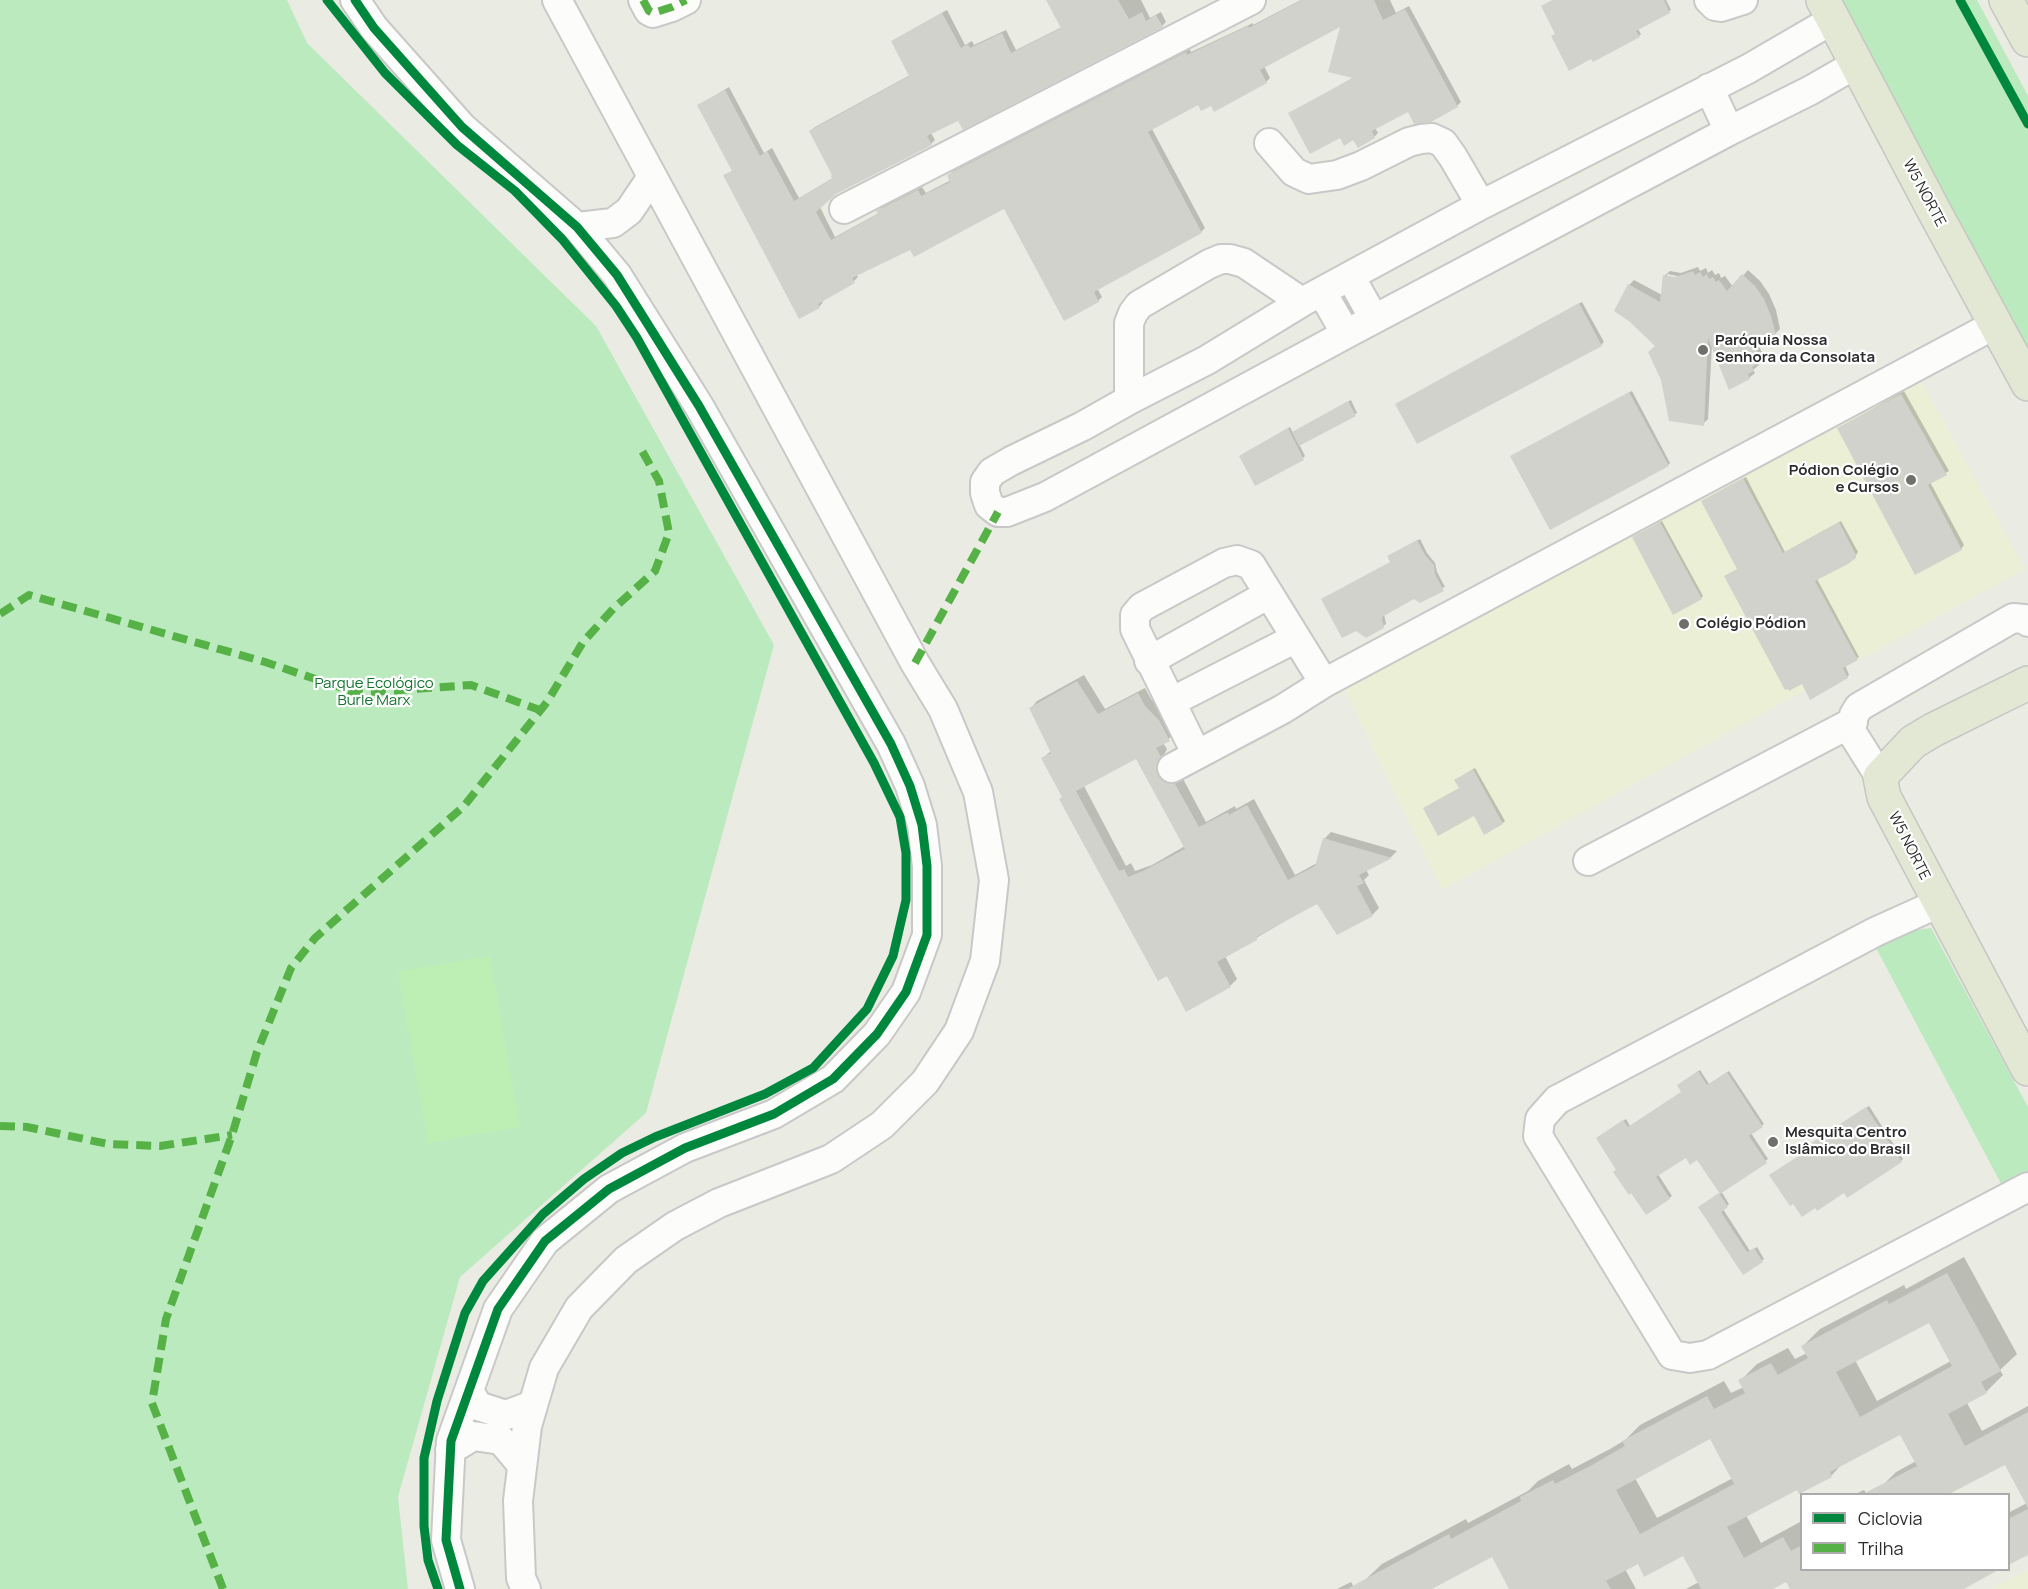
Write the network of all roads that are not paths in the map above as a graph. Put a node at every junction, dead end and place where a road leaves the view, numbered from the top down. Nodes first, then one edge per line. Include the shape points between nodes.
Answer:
1 (355, 0) edge
2 (557, 0) edge
3 (643, 0) edge
4 (686, 0) edge
5 (1251, 0) edge
6 (1709, 0) edge
7 (1743, 0) edge
8 (2006, 0) edge
9 (1828, 9) edge
10 (2028, 40) edge
11 (1856, 64) junction
12 (1748, 69) junction
13 (1709, 88) junction
14 (1768, 111) junction
15 (1729, 131) junction
16 (1269, 143) dead end
17 (652, 177) junction
18 (1482, 205) junction
19 (844, 209) dead end
20 (577, 227) junction
21 (1350, 276) junction
22 (1312, 297) junction
23 (1374, 319) junction
24 (1996, 324) junction
25 (1346, 334) junction
26 (2028, 384) edge
27 (1129, 400) junction
28 (1269, 594) junction
29 (2028, 622) edge
30 (1296, 638) junction
31 (1149, 661) junction
32 (1324, 683) junction
33 (2028, 683) edge
34 (1171, 702) junction
35 (1853, 722) junction
36 (1197, 753) junction
37 (1172, 768) dead end
38 (1880, 777) junction
39 (1588, 861) dead end
40 (1939, 903) junction
41 (2028, 1069) edge
42 (2028, 1187) edge
43 (469, 1391) junction
44 (533, 1405) junction
45 (450, 1450) junction
46 (522, 1465) junction
47 (460, 1589) edge
48 (526, 1589) edge

1 - 20 street via 374,28 462,127
2 - 17 street
3 - 4 street via 653,13
5 - 19 street
6 - 7 street via 1721,8
8 - 10 main road
9 - 11 main road, W5 NORTE
9 - 12 street
11 - 14 street
11 - 24 main road, W5 NORTE
12 - 13 street
12 - 14 street
13 - 15 street
13 - 18 street
14 - 15 street
15 - 23 street
16 - 18 street via 1294,172 1309,179 1336,175 1409,142 1432,138 1443,143
17 - 20 street via 629,211 613,223
17 - 44 street via 943,709 978,792 994,880 985,961 959,1031 925,1082 882,1125 831,1159 718,1203 675,1226 626,1260 579,1308 544,1368
18 - 21 street
20 - 43 street via 617,275 699,406 891,744 922,825 927,866 927,935 906,992 877,1034 833,1079 774,1114 685,1148 609,1189 545,1241 498,1309
21 - 22 street
21 - 23 street
22 - 25 street
22 - 27 street via 1207,360
22 - 27 street via 1244,263 1221,259 1209,264 1139,305 1134,312 1129,323
23 - 25 street
24 - 26 main road, W5 NORTE
24 - 32 street
25 - 27 street via 1045,497 1006,512 998,512 989,505 985,482 993,472
28 - 30 street
28 - 31 street
28 - 31 street via 1251,565 1237,560 1224,563 1142,607 1135,615 1134,629
29 - 35 street via 2013,618 1859,707
30 - 32 street
30 - 34 street
31 - 34 street
32 - 36 street
33 - 38 main road via 1913,742
34 - 36 street
35 - 38 street via 1851,731
35 - 39 street
36 - 37 street
38 - 40 main road, W5 NORTE via 1884,797
40 - 41 main road, W5 NORTE
40 - 42 street via 1875,932 1557,1100 1540,1119 1538,1136 1672,1355 1690,1358 1708,1355
43 - 44 street via 478,1406 506,1415
43 - 45 street
44 - 46 street via 526,1426
45 - 46 street via 472,1436 501,1440
45 - 47 street via 446,1540
46 - 48 street via 518,1501 521,1578

